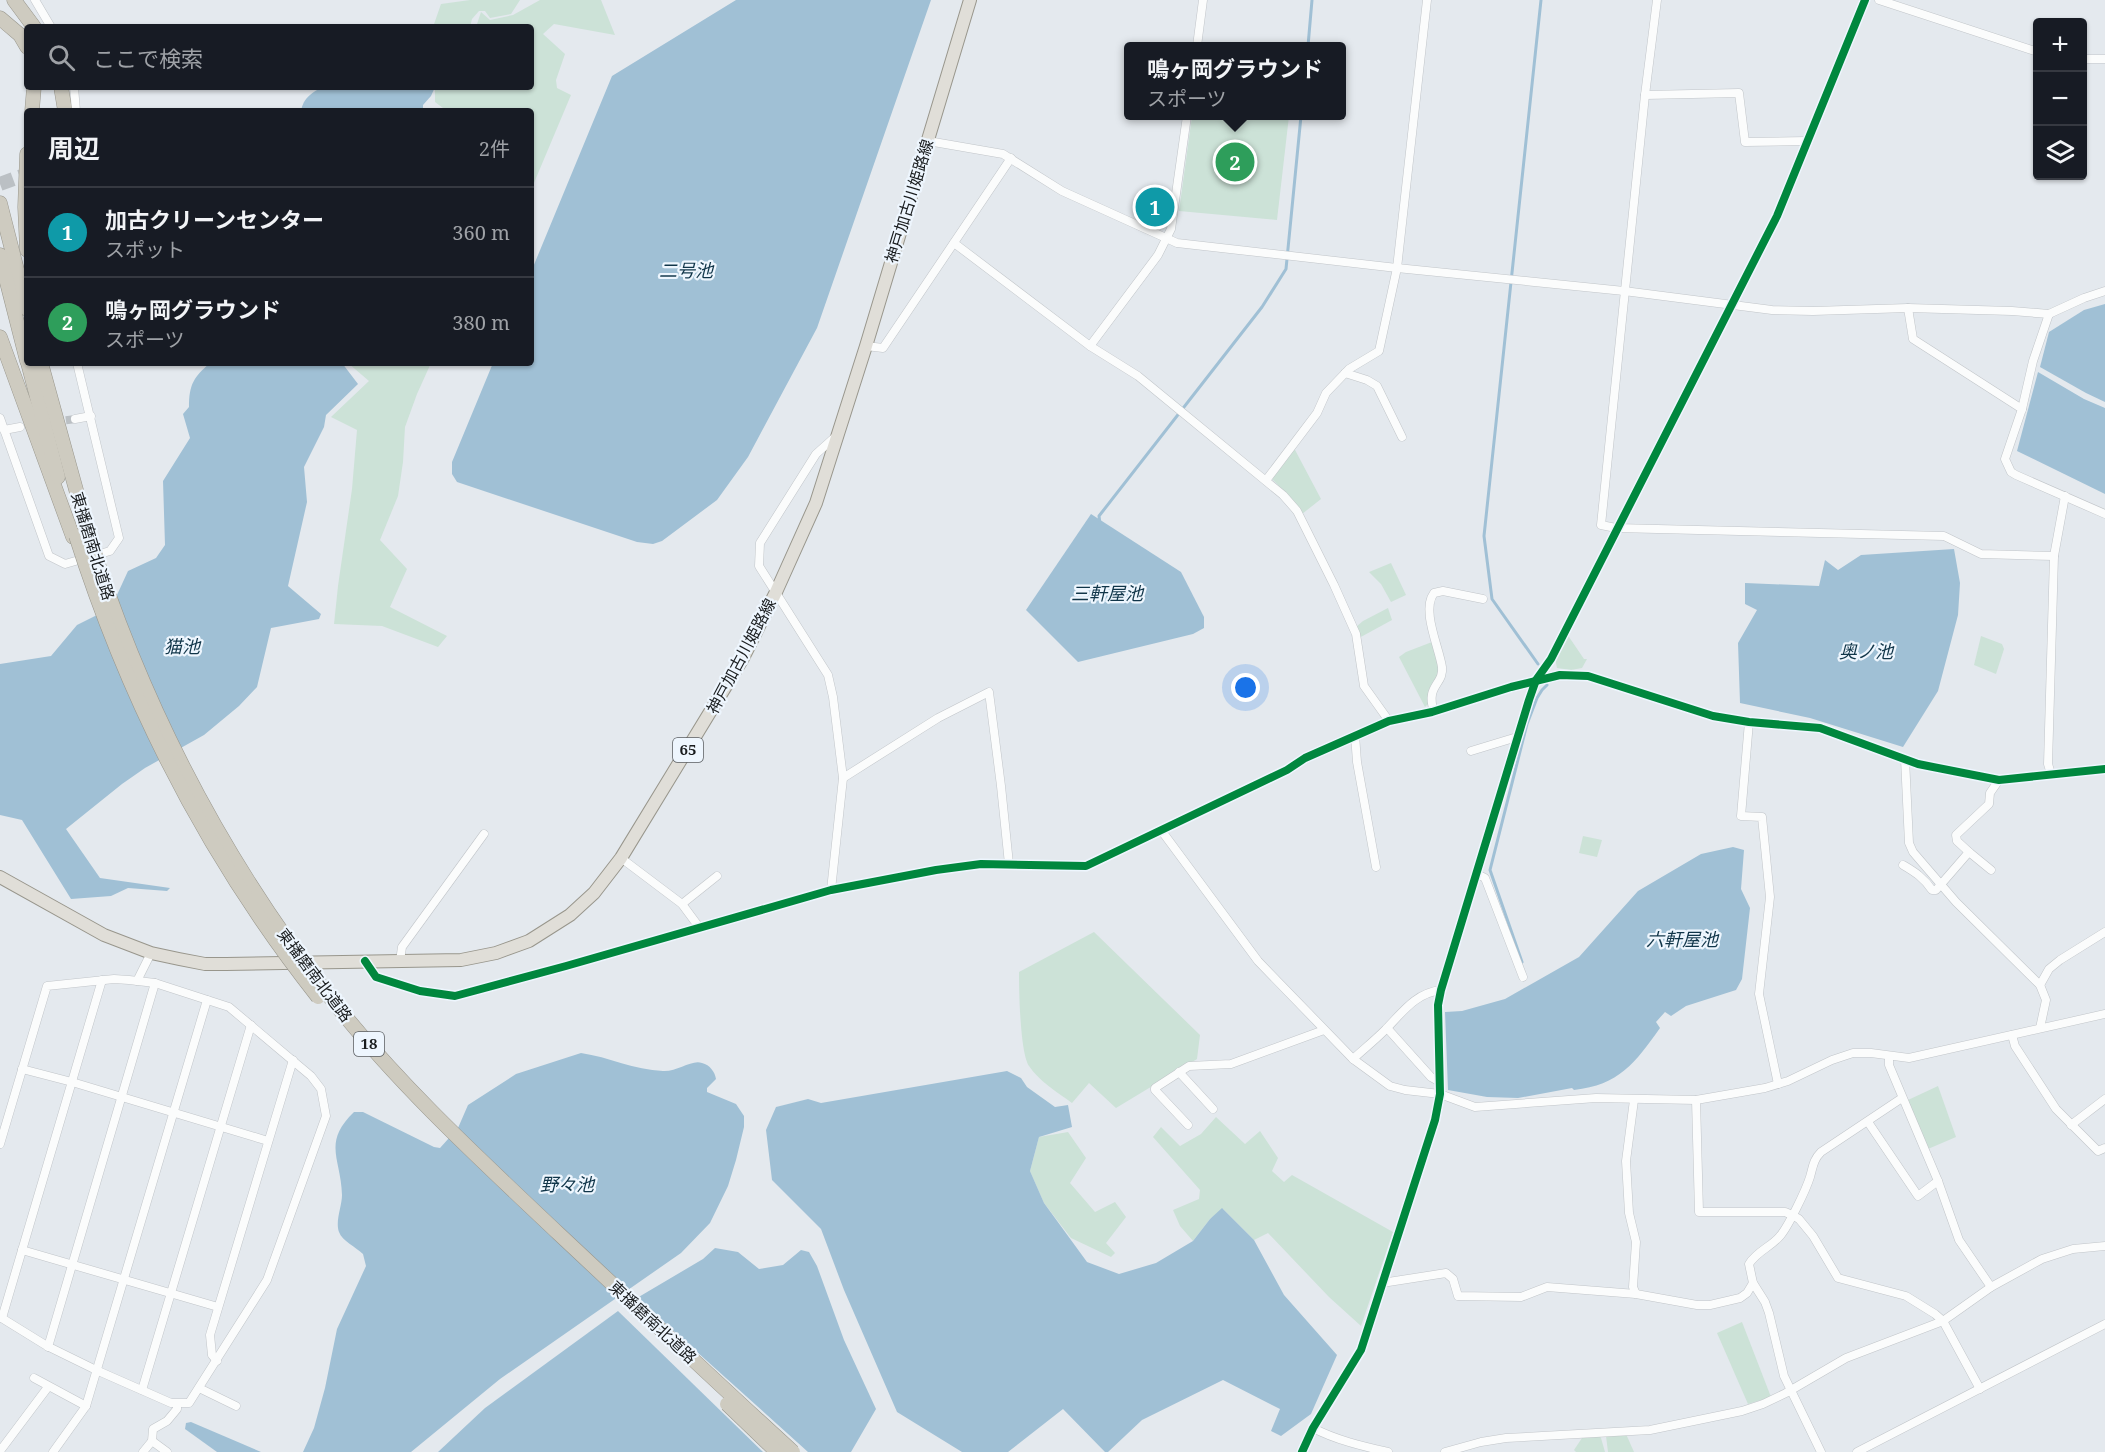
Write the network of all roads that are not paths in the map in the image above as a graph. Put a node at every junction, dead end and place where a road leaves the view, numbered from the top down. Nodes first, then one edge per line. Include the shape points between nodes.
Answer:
1 (14, 0) edge
2 (35, 0) edge
3 (970, 0) edge
4 (1203, 0) edge
5 (1427, 0) edge
6 (1657, 0) edge
7 (1865, 0) edge
8 (1879, 0) edge
9 (0, 18) edge
10 (32, 24) edge
11 (49, 24) edge
12 (24, 42) edge
13 (1198, 42) edge
14 (2033, 51) edge
15 (2087, 59) edge
16 (2105, 59) edge
17 (34, 90) edge
18 (62, 90) edge
19 (74, 90) edge
20 (1645, 95) junction
21 (32, 108) edge
22 (64, 108) edge
23 (76, 108) edge
24 (1186, 120) edge
25 (928, 141) junction
26 (1807, 141) junction
27 (1011, 158) junction
28 (0, 203) edge
29 (1167, 239) junction
30 (954, 243) junction
31 (0, 255) edge
32 (1397, 268) junction
33 (1624, 291) junction
34 (2105, 291) edge
35 (24, 297) edge
36 (1732, 304) junction
37 (1908, 308) junction
38 (2049, 314) junction
39 (0, 337) edge
40 (866, 346) junction
41 (1090, 346) junction
42 (24, 350) edge
43 (28, 366) edge
44 (42, 366) edge
45 (49, 366) edge
46 (78, 366) edge
47 (1345, 373) junction
48 (2022, 409) junction
49 (91, 416) junction
50 (0, 418) edge
51 (75, 419) tunnel mouth
52 (20, 428) dead end
53 (4, 430) junction
54 (838, 434) junction
55 (1402, 436) dead end
56 (1267, 479) junction
57 (2065, 496) junction
58 (2105, 514) edge
59 (1616, 528) junction
60 (79, 535) junction
61 (2054, 556) junction
62 (776, 592) junction
63 (1484, 599) dead end
64 (1536, 680) junction
65 (1434, 712) junction
66 (1389, 721) junction
67 (1749, 722) junction
68 (1355, 735) junction
69 (1517, 737) junction
70 (1471, 751) dead end
71 (1905, 759) junction
72 (2105, 769) edge
73 (2051, 774) junction
74 (843, 778) junction
75 (1999, 780) junction
76 (1161, 830) junction
77 (484, 834) dead end
78 (1969, 852) junction
79 (621, 858) junction
80 (1009, 864) junction
81 (1902, 865) dead end
82 (1376, 867) dead end
83 (1991, 870) dead end
84 (1477, 874) junction
85 (717, 876) dead end
86 (0, 877) edge
87 (1941, 885) junction
88 (831, 890) junction
89 (682, 904) junction
90 (699, 927) junction
91 (2105, 932) edge
92 (151, 953) junction
93 (365, 961) junction
94 (400, 961) junction
95 (1523, 977) dead end
96 (102, 980) junction
97 (137, 981) junction
98 (155, 983) junction
99 (2040, 985) junction
100 (1441, 990) junction
101 (207, 1000) junction
102 (2105, 1014) edge
103 (251, 1025) junction
104 (1387, 1028) junction
105 (2040, 1028) junction
106 (1324, 1030) junction
107 (2012, 1035) junction
108 (1889, 1056) junction
109 (1353, 1059) junction
110 (292, 1060) junction
111 (22, 1069) junction
112 (1179, 1072) junction
113 (72, 1082) junction
114 (1440, 1082) junction
115 (1778, 1084) junction
116 (1440, 1094) junction
117 (122, 1096) junction
118 (1902, 1098) junction
119 (1634, 1100) junction
120 (1696, 1100) junction
121 (2105, 1100) edge
122 (1214, 1109) dead end
123 (173, 1112) junction
124 (1868, 1122) junction
125 (220, 1125) junction
126 (1188, 1125) dead end
127 (2071, 1125) junction
128 (268, 1141) junction
129 (0, 1144) edge
130 (2105, 1148) edge
131 (1938, 1181) junction
132 (1792, 1215) junction
133 (2105, 1246) edge
134 (22, 1250) junction
135 (72, 1264) junction
136 (123, 1279) junction
137 (1383, 1283) junction
138 (1753, 1283) junction
139 (1991, 1287) junction
140 (171, 1293) junction
141 (1636, 1294) junction
142 (218, 1307) junction
143 (1, 1317) edge
144 (1943, 1321) junction
145 (2105, 1324) edge
146 (48, 1347) junction
147 (217, 1361) junction
148 (96, 1370) junction
149 (34, 1378) dead end
150 (48, 1387) junction
151 (199, 1388) junction
152 (1792, 1389) junction
153 (1980, 1389) junction
154 (142, 1390) junction
155 (177, 1404) junction
156 (86, 1406) junction
157 (236, 1406) dead end
158 (1313, 1428) junction
159 (152, 1441) junction
160 (0, 1451) edge
161 (53, 1452) edge
162 (144, 1452) edge
163 (167, 1452) edge
164 (777, 1452) edge
165 (792, 1452) edge
166 (1302, 1452) edge
167 (1388, 1452) edge
168 (1445, 1452) edge
169 (1821, 1452) edge
170 (1857, 1452) edge

1 - 10 highway
2 - 11 street
3 - 25 main road, 神戸加古川姫路線 / 65
4 - 13 street
5 - 32 street
6 - 20 street
7 - 26 street
8 - 14 street
9 - 12 highway
15 - 16 street
17 - 21 highway
18 - 22 highway
19 - 23 street
20 - 26 street via 1739,93 1745,142
20 - 33 street
24 - 29 street
25 - 27 street via 1003,153
25 - 40 main road, 神戸加古川姫路線 / 65
26 - 36 street via 1777,216
27 - 29 street via 1062,191
27 - 30 street
28 - 35 highway
29 - 32 street
29 - 41 street
30 - 40 street via 883,348
30 - 41 street
31 - 42 highway, 東播磨南北道路
32 - 33 street
32 - 47 street via 1379,351
33 - 36 street
33 - 59 street via 1601,525
34 - 38 street
36 - 37 street via 1813,311
36 - 59 street
37 - 38 street
37 - 48 street via 1913,339
38 - 48 street
39 - 60 highway
40 - 54 main road, 神戸加古川姫路線 / 65
41 - 56 street via 1138,376
43 - 60 highway, 東播磨南北道路
44 - 60 highway, 東播磨南北道路
45 - 60 highway
46 - 49 street
47 - 55 street via 1377,386
47 - 56 street via 1326,393 1317,412
48 - 57 street via 2005,459 2016,475
49 - 51 street
49 - 53 street via 119,538 110,551 65,564 49,556
50 - 53 street
52 - 53 street
54 - 62 main road, 神戸加古川姫路線 / 65 via 816,503
54 - 62 street via 816,454 760,543 759,566
56 - 66 street via 1297,510 1315,545 1356,634 1364,686
57 - 58 street
57 - 61 street
59 - 61 street via 1944,536 1982,554
59 - 64 street via 1551,659
60 - 164 highway, 東播磨南北道路 / 18, bridge via 90,579 140,704 198,820 246,898 308,984 359,1047 429,1122
60 - 165 highway, 東播磨南北道路 / 18, bridge via 186,777 229,854 312,974 367,1042 461,1142
61 - 73 street via 2048,764
62 - 74 street via 828,675
62 - 79 main road, 神戸加古川姫路線 / 65 via 732,676
63 - 65 street via 1443,591 1434,593 1428,603 1442,671 1430,696
64 - 65 street
64 - 67 street via 1560,675 1588,676 1713,716
64 - 69 street
65 - 66 street
66 - 68 street
67 - 71 street via 1820,728
67 - 115 street via 1741,816 1762,818 1770,897 1759,994
68 - 76 street
68 - 82 street
69 - 70 street
69 - 84 street
71 - 75 street
71 - 87 street via 1909,843
72 - 73 street
73 - 75 street
74 - 80 street via 938,718 989,692
74 - 88 street
75 - 78 street via 1990,793 1989,804 1955,838
76 - 80 street via 1086,866
76 - 106 street via 1258,961
77 - 94 street via 402,947
78 - 83 street
78 - 87 street
79 - 89 street
79 - 94 main road, 神戸加古川姫路線 / 65 via 583,905 529,941 461,960
80 - 88 street via 959,866
81 - 87 street via 1932,890
84 - 95 street via 1485,878
84 - 100 street
85 - 89 street
86 - 92 main road, 神戸加古川姫路線 / 65 via 104,935
87 - 99 street
88 - 90 street
89 - 90 street
90 - 93 street via 455,996 376,978
91 - 99 street via 2060,960
92 - 93 main road, 神戸加古川姫路線 / 65 via 205,963
92 - 97 street
93 - 94 main road, 神戸加古川姫路線 / 65
96 - 97 street
96 - 111 street via 46,986
96 - 113 street
97 - 98 street
98 - 101 street
98 - 117 street
99 - 105 street via 2046,1000
100 - 104 street via 1423,994
100 - 114 street
101 - 103 street via 229,1007
101 - 123 street
102 - 105 street
103 - 110 street
103 - 125 street
104 - 109 street
104 - 114 street
105 - 107 street
106 - 109 street
106 - 112 street via 1231,1064 1193,1065
107 - 108 street via 1909,1058
107 - 127 street via 2015,1046 2056,1109
108 - 115 street via 1853,1053
108 - 118 street
109 - 116 street via 1390,1086
110 - 128 street
110 - 147 street via 321,1089 326,1116 267,1280
111 - 113 street
111 - 129 street
112 - 122 street
112 - 126 street via 1155,1090
113 - 117 street
113 - 134 street
114 - 116 street
115 - 120 street
116 - 119 street via 1475,1107 1584,1099
116 - 137 street
117 - 123 street
117 - 135 street
118 - 124 street
118 - 131 street
119 - 120 street
119 - 141 street via 1626,1161 1629,1213 1636,1242
120 - 132 street via 1699,1212
121 - 127 street
123 - 125 street
123 - 136 street
124 - 131 street via 1918,1196
124 - 132 street via 1814,1159
125 - 128 street
125 - 140 street
127 - 130 street via 2098,1151
128 - 142 street
131 - 139 street via 1959,1240
132 - 138 street via 1780,1236 1752,1258 1749,1264
132 - 144 street via 1813,1236 1838,1278 1906,1296
133 - 139 street via 2057,1253
134 - 135 street
134 - 143 street
135 - 136 street
135 - 146 street
136 - 140 street
136 - 148 street
137 - 141 street via 1446,1273 1453,1279 1458,1296 1521,1297 1547,1287
137 - 158 street via 1361,1350
138 - 141 street via 1740,1298 1710,1305
138 - 152 street via 1765,1302 1784,1376
139 - 144 street
140 - 142 street
140 - 154 street
142 - 147 street via 210,1335 212,1355
143 - 146 street
144 - 152 street via 1846,1358
144 - 153 street
145 - 153 street
146 - 148 street
147 - 151 street
148 - 154 street
148 - 156 street
149 - 150 street
150 - 156 street
150 - 160 street
151 - 155 street via 189,1403
151 - 157 street
152 - 168 street via 1763,1404 1686,1424 1650,1430 1506,1438
152 - 169 street
153 - 170 street
154 - 155 street
155 - 159 street via 167,1421 153,1429
156 - 161 street
158 - 166 street
158 - 167 street
159 - 162 street
159 - 163 street

